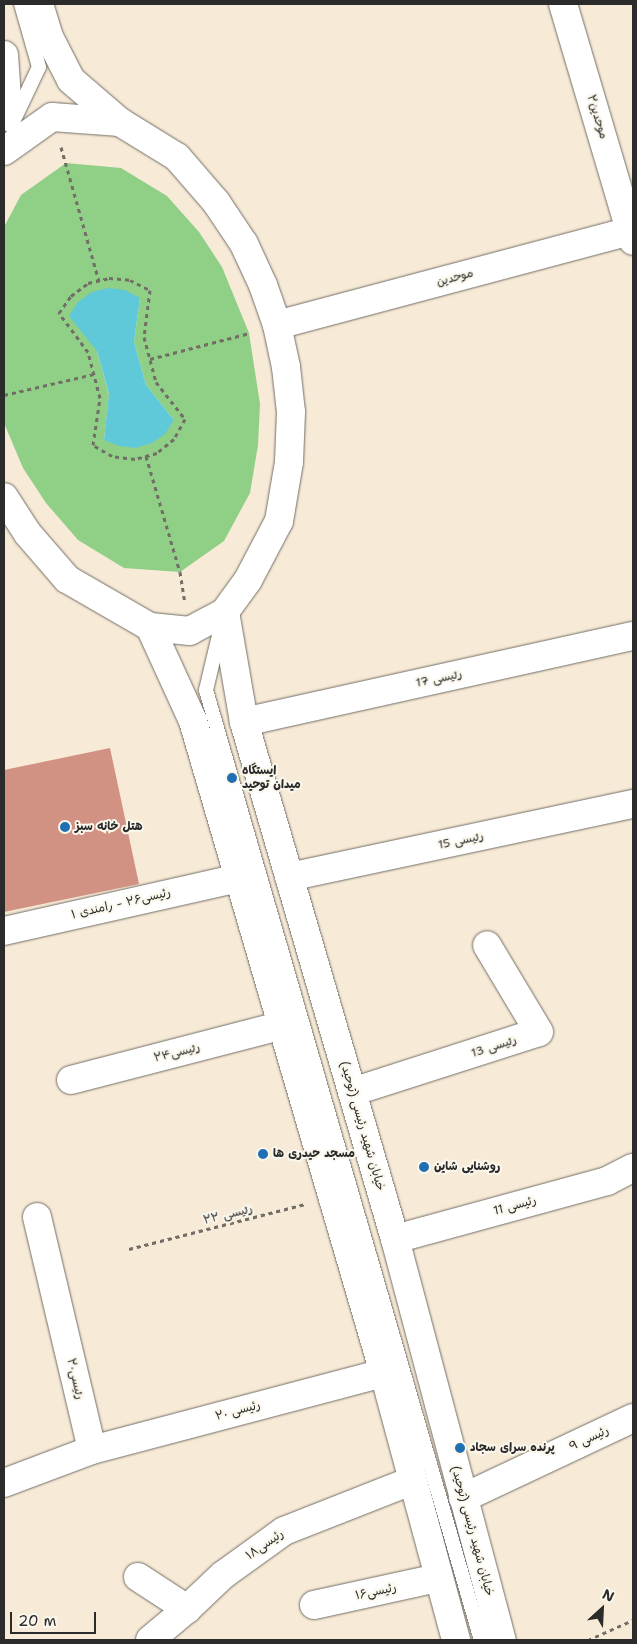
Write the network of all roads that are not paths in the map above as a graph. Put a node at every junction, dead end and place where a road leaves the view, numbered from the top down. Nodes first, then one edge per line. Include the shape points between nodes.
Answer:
1 (21, 4) edge
2 (39, 4) edge
3 (563, 4) edge
4 (4, 55) edge
5 (4, 118) edge
6 (120, 122) junction
7 (4, 141) edge
8 (4, 151) edge
9 (632, 234) edge
10 (277, 325) junction
11 (4, 497) edge
12 (225, 612) junction
13 (150, 627) junction
14 (633, 636) edge
15 (244, 722) junction
16 (633, 804) edge
17 (288, 877) junction
18 (239, 878) junction
19 (4, 931) edge
20 (487, 944) dead end
21 (284, 1025) junction
22 (71, 1080) dead end
23 (352, 1092) junction
24 (633, 1168) edge
25 (37, 1217) dead end
26 (395, 1239) junction
27 (384, 1373) junction
28 (633, 1418) edge
29 (92, 1450) junction
30 (411, 1481) junction
31 (4, 1483) edge
32 (463, 1498) junction
33 (138, 1577) dead end
34 (438, 1578) junction
35 (314, 1605) dead end
36 (187, 1609) junction
37 (150, 1640) edge
38 (456, 1640) edge
39 (481, 1640) edge
40 (502, 1640) edge

1 - 7 lane via 39,67
2 - 6 street via 49,37 71,80
3 - 9 street, موحدین۲
4 - 5 street via 7,98
6 - 8 street via 52,117
6 - 10 street via 177,157 216,202 244,244
9 - 10 street, موحدین
10 - 12 street via 291,412 288,472 279,521 248,580
11 - 13 street via 28,534 68,579
12 - 13 street via 190,631
12 - 15 street, خیابان شهید رئیسی (توحید)
12 - 39 lane via 206,690
13 - 18 street via 193,721
14 - 15 street, رئیسی 17
15 - 17 street, خیابان شهید رئیسی (توحید)
16 - 17 street, رئیسی 15
17 - 23 street, خیابان شهید رئیسی (توحید)
18 - 19 street, رئیسی۲۶ - رامندی ۱
18 - 21 street
20 - 23 street, رئیسی 13 via 539,1032
21 - 22 street, رئیسی۲۴
21 - 27 street
23 - 26 street, خیابان شهید رئیسی (توحید)
24 - 26 street, رئیسی 11 via 607,1182
25 - 29 street, رئیسی۲۰
26 - 32 street, خیابان شهید رئیسی (توحید)
27 - 29 street, رئیسی ۲۰
27 - 30 street
28 - 32 street, رئیسی 9
29 - 31 street
30 - 34 street
30 - 36 street, رئیسی۱۸ via 284,1531 223,1575
32 - 40 street, خیابان شهید رئیسی (توحید)
33 - 36 street
34 - 35 street, رئیسی۱۶
34 - 38 street
36 - 37 street, رئیسی۱۸

